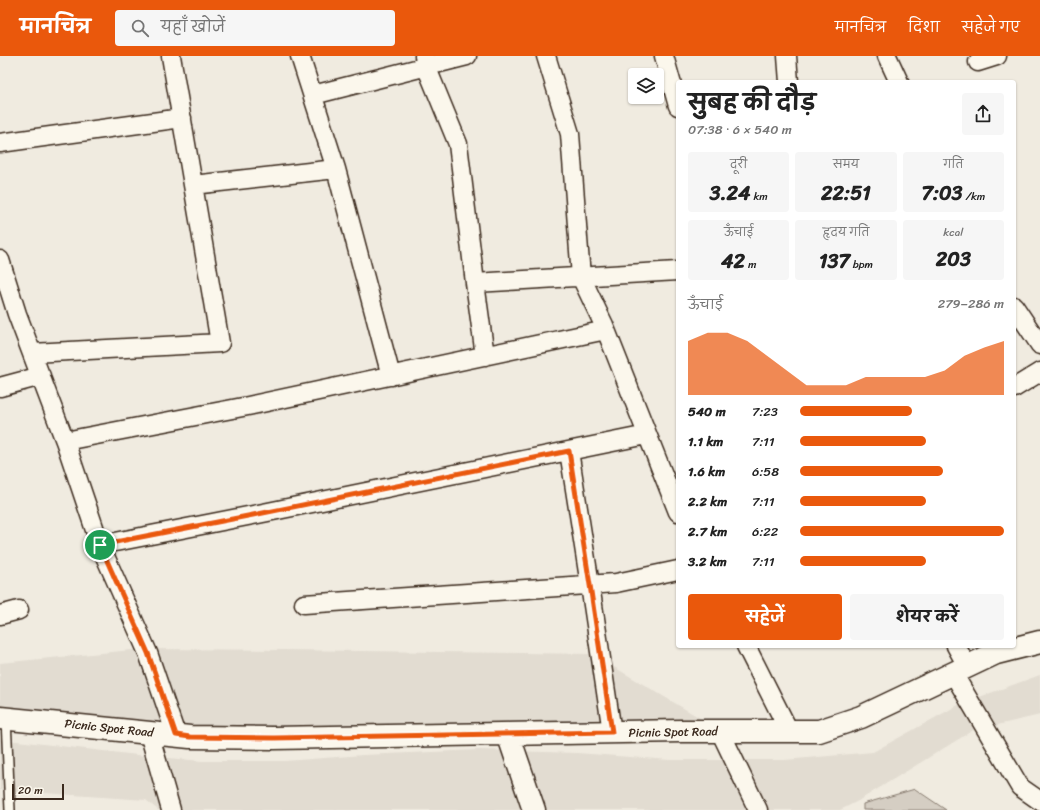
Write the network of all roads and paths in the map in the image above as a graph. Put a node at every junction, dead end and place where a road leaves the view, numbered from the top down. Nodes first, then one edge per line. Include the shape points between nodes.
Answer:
1 (171, 56) edge
2 (300, 56) edge
3 (467, 56) edge
4 (546, 56) edge
5 (664, 56) edge
6 (787, 56) edge
7 (887, 56) edge
8 (997, 56) edge
9 (425, 61) edge
10 (978, 62) dead end
11 (789, 80) edge
12 (898, 80) edge
13 (313, 95) junction
14 (676, 99) edge
15 (182, 118) junction
16 (0, 143) edge
17 (336, 169) junction
18 (193, 185) junction
19 (0, 263) edge
20 (676, 271) edge
21 (581, 277) junction
22 (475, 283) junction
23 (1016, 309) edge
24 (606, 330) junction
25 (1040, 345) edge
26 (32, 353) junction
27 (485, 356) junction
28 (1040, 372) edge
29 (41, 376) junction
30 (391, 376) junction
31 (1016, 387) edge
32 (0, 388) edge
33 (647, 435) junction
34 (65, 441) junction
35 (569, 451) junction
36 (676, 507) edge
37 (100, 545) junction
38 (676, 570) edge
39 (590, 585) junction
40 (304, 604) dead end
41 (19, 610) dead end
42 (0, 615) edge
43 (1040, 642) edge
44 (747, 648) edge
45 (956, 648) edge
46 (960, 670) junction
47 (3, 718) edge
48 (720, 731) junction
49 (789, 731) junction
50 (612, 732) junction
51 (149, 733) junction
52 (508, 734) junction
53 (176, 735) junction
54 (1040, 800) edge
55 (10, 810) edge
56 (172, 810) edge
57 (534, 810) edge
58 (758, 810) edge

1 - 15 street
2 - 13 street
3 - 9 street
4 - 21 street via 570,134
5 - 14 street
6 - 11 street
7 - 12 street
8 - 10 street
9 - 13 street
9 - 22 street via 458,144
13 - 17 street
15 - 16 street
15 - 18 street
17 - 18 street
17 - 30 street
18 - 26 street via 220,343
19 - 26 street
20 - 21 street
21 - 22 street
21 - 24 street
22 - 27 street
23 - 25 street
24 - 27 street
24 - 33 street
26 - 29 street
27 - 30 street
28 - 31 street
29 - 32 street
29 - 34 street
30 - 34 street
33 - 35 street
33 - 36 street
34 - 37 street
35 - 37 street
35 - 39 street
37 - 53 street via 148,653
38 - 39 street via 616,583
39 - 40 street
39 - 50 street
41 - 42 street
43 - 46 street, Picnic Spot Road via 996,653
44 - 49 street
45 - 46 street
46 - 49 street, Picnic Spot Road via 861,717 819,731
46 - 54 street via 1020,787
47 - 51 street, Picnic Spot Road
47 - 55 lane
48 - 49 street, Picnic Spot Road
48 - 50 street, Picnic Spot Road
48 - 58 street
50 - 52 street, Picnic Spot Road
51 - 53 street, Picnic Spot Road
51 - 56 street
52 - 53 street, Picnic Spot Road via 274,738
52 - 57 street

